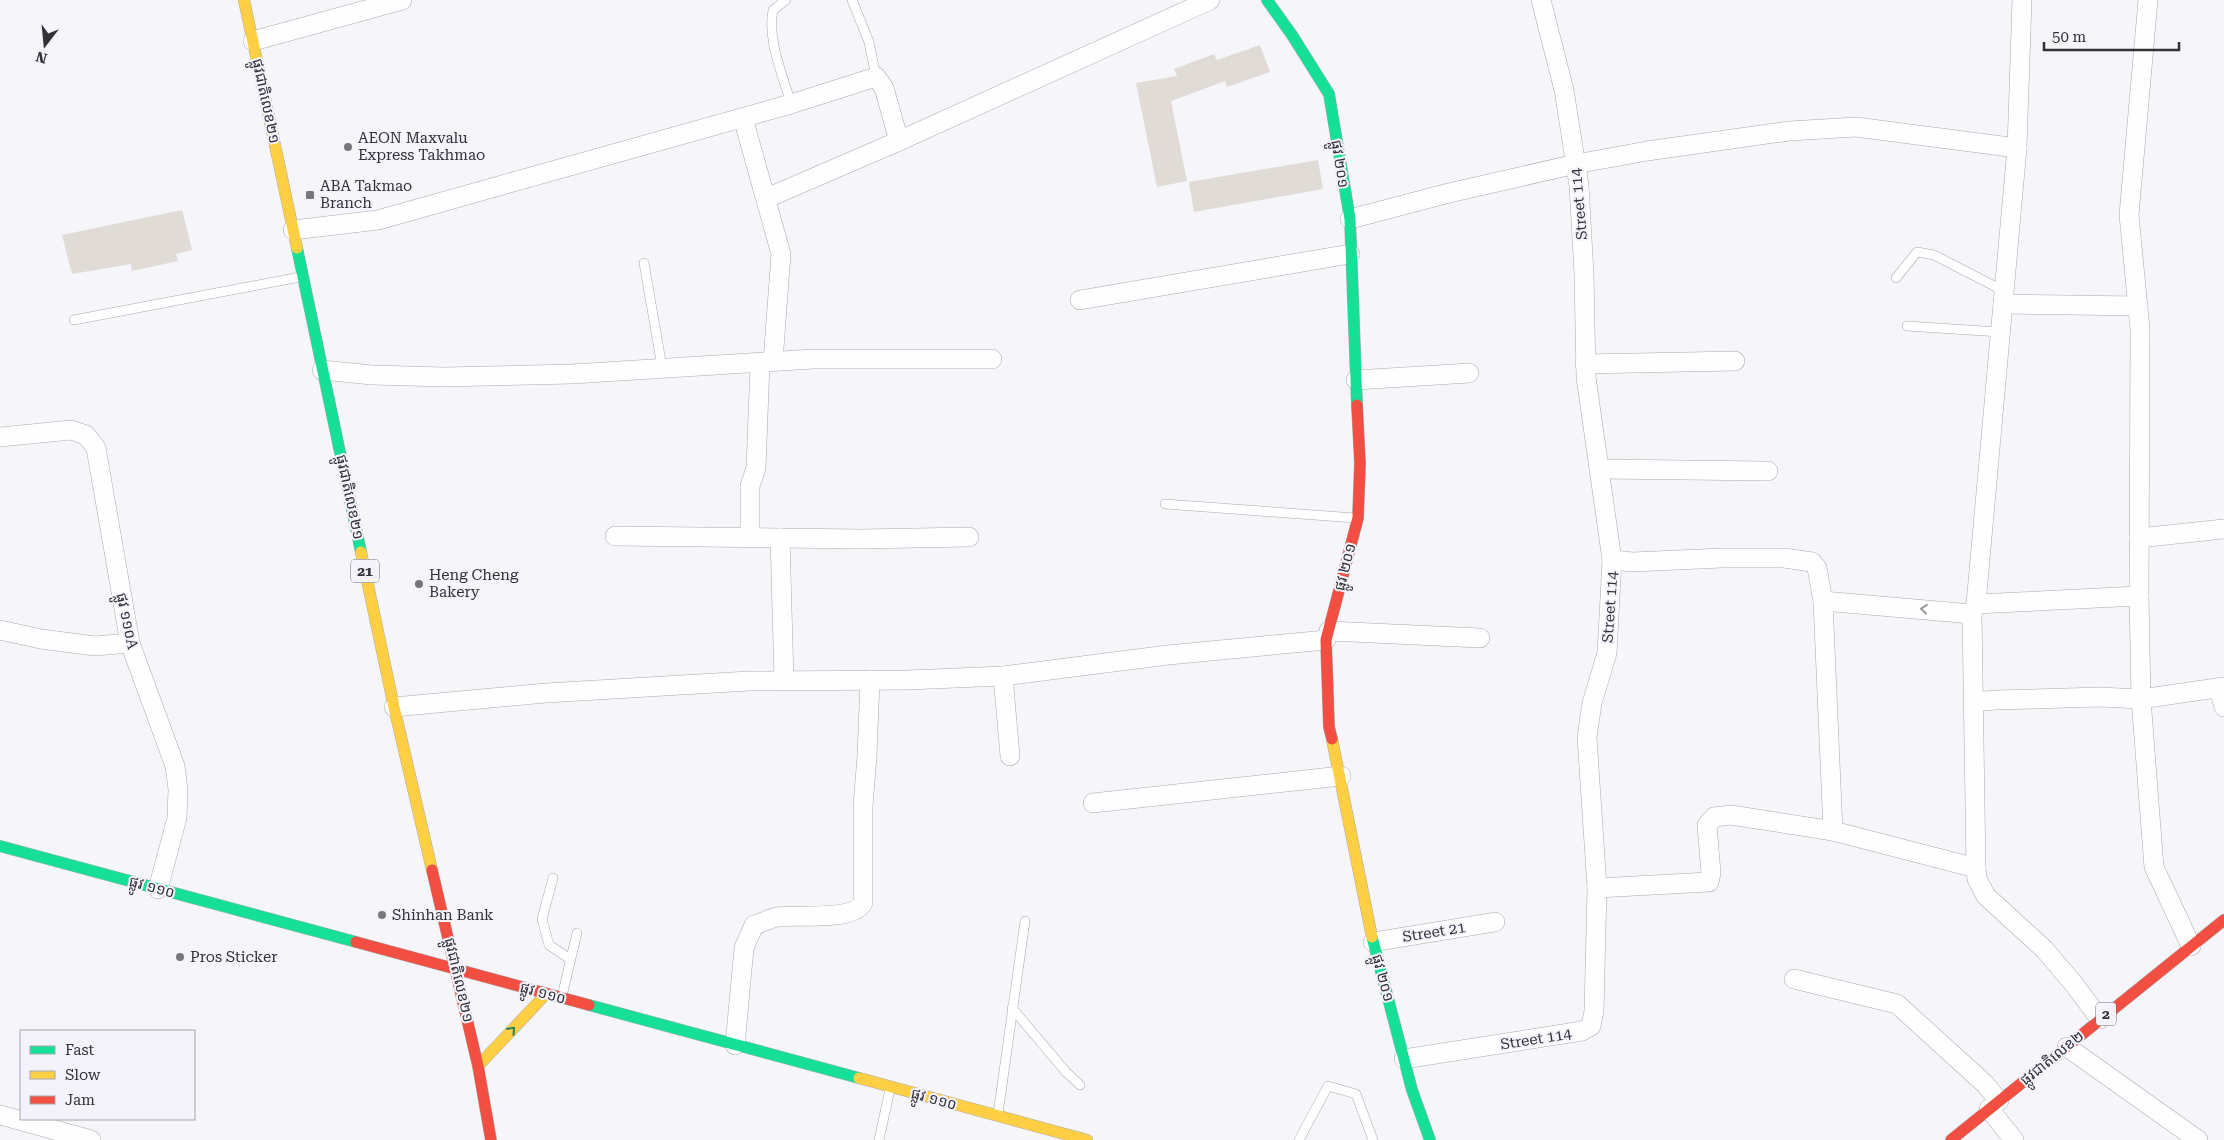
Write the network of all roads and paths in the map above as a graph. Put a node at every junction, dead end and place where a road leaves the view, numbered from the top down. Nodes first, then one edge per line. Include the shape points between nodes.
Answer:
1 (244, 0) edge
2 (402, 0) edge
3 (786, 0) edge
4 (852, 0) edge
5 (1210, 0) edge
6 (1267, 0) edge
7 (1541, 0) edge
8 (2022, 0) edge
9 (2148, 0) edge
10 (253, 41) junction
11 (876, 78) junction
12 (791, 104) junction
13 (743, 118) junction
14 (899, 141) junction
15 (2017, 148) junction
16 (1576, 164) junction
17 (767, 198) junction
18 (1350, 219) junction
19 (293, 230) junction
20 (1350, 254) junction
21 (644, 263) dead end
22 (303, 277) junction
23 (1896, 278) dead end
24 (2004, 297) junction
25 (1080, 300) dead end
26 (2138, 306) junction
27 (74, 320) dead end
28 (1907, 326) dead end
29 (2000, 332) junction
30 (992, 359) dead end
31 (1735, 361) dead end
32 (766, 362) junction
33 (1585, 364) junction
34 (662, 368) junction
35 (322, 370) junction
36 (1469, 373) dead end
37 (1356, 380) junction
38 (0, 438) edge
39 (1600, 469) junction
40 (1768, 471) dead end
41 (1165, 504) dead end
42 (1358, 518) junction
43 (2224, 529) edge
44 (615, 536) dead end
45 (969, 537) dead end
46 (750, 538) junction
47 (780, 538) junction
48 (2139, 538) junction
49 (1612, 560) junction
50 (2139, 596) junction
51 (1823, 601) junction
52 (1974, 609) junction
53 (0, 630) edge
54 (1328, 636) junction
55 (1480, 638) dead end
56 (130, 643) junction
57 (1003, 676) junction
58 (784, 680) junction
59 (870, 680) junction
60 (2221, 687) edge
61 (2141, 699) junction
62 (1973, 702) junction
63 (394, 707) junction
64 (2224, 707) edge
65 (1010, 756) dead end
66 (1341, 776) junction
67 (1092, 803) dead end
68 (1833, 831) junction
69 (0, 846) edge
70 (1976, 868) junction
71 (553, 878) dead end
72 (1597, 888) junction
73 (158, 889) junction
74 (2224, 920) edge
75 (1025, 921) dead end
76 (1495, 922) dead end
77 (577, 933) dead end
78 (1373, 942) junction
79 (2191, 946) junction
80 (570, 959) junction
81 (457, 969) junction
82 (1794, 979) dead end
83 (546, 994) junction
84 (562, 998) junction
85 (1012, 1008) junction
86 (2100, 1019) junction
87 (735, 1045) junction
88 (2067, 1048) junction
89 (1404, 1059) junction
90 (478, 1066) junction
91 (1080, 1085) dead end
92 (890, 1087) junction
93 (1994, 1105) junction
94 (0, 1115) edge
95 (998, 1116) junction
96 (91, 1140) edge
97 (491, 1140) edge
98 (879, 1140) edge
99 (1087, 1140) edge
100 (1300, 1140) edge
101 (1373, 1140) edge
102 (1430, 1140) edge
103 (1951, 1140) edge
104 (2014, 1140) edge
105 (2198, 1140) edge

1 - 10 main road, ផ្លូវជាតិលេខ២១ / 21
2 - 10 street
3 - 12 lane via 773,10 770,24
4 - 11 lane via 869,42
5 - 14 street
6 - 18 main road, ផ្លូវ ២០១ via 1329,94
7 - 16 street, Street 114 via 1564,90
8 - 15 street
9 - 26 street via 2129,214
10 - 19 main road, ផ្លូវជាតិលេខ២១ / 21
11 - 12 street
11 - 14 street via 884,88
12 - 13 street
13 - 17 street
13 - 19 street via 378,220
14 - 17 street
15 - 16 street via 1856,127 1789,131
15 - 24 street
16 - 18 street
16 - 33 street, Street 114 via 1584,274
17 - 32 street via 782,254
18 - 20 main road, ផ្លូវ ២០១
19 - 22 main road, ផ្លូវជាតិលេខ២១ / 21
20 - 25 street
20 - 37 main road, ផ្លូវ ២០១
21 - 34 lane
22 - 27 lane
22 - 35 main road, ផ្លូវជាតិលេខ២១ / 21
23 - 24 lane via 1917,252 1924,252
24 - 26 street
24 - 29 street
26 - 48 street
28 - 29 lane
29 - 52 street
30 - 32 street
31 - 33 street
32 - 34 street
32 - 46 street via 756,468 750,486
33 - 39 street, Street 114
34 - 35 street via 445,377
35 - 63 main road, ផ្លូវជាតិលេខ២១ / 21
36 - 37 street
37 - 42 main road, ផ្លូវ ២០១ via 1360,463
38 - 56 street, ផ្លូវ ១១០A via 71,430 86,435 96,448
39 - 40 street
39 - 49 street, Street 114
41 - 42 lane
42 - 54 main road, ផ្លូវ ២០១
43 - 48 street
44 - 46 street
45 - 47 street
46 - 47 street
47 - 58 street
48 - 50 street
49 - 51 street via 1784,558 1812,562 1817,568
49 - 72 street, Street 114 via 1607,653 1592,703 1587,738
50 - 52 street
50 - 61 street
52 -> 51 street
51 - 68 street
52 - 62 street
53 - 56 street via 96,646
54 - 55 street
54 - 57 street
54 - 66 main road, ផ្លូវ ២០១ via 1329,727
56 - 73 street, ផ្លូវ ១១០A via 175,766 178,789 177,818
57 - 59 street
57 - 65 street
58 - 59 street
58 - 63 street via 546,693
59 - 87 street via 861,908 830,915 776,917 754,925 744,948
60 - 61 street
60 - 64 street
61 - 62 street
61 - 79 street via 2154,867
62 - 70 street
63 - 81 main road, ផ្លូវជាតិលេខ២១ / 21
66 - 67 street
66 - 78 main road, ផ្លូវ ២០១
68 - 70 street
68 - 72 street via 1731,815 1714,817 1707,825 1709,882
69 - 73 main road, ផ្លូវ ១១០
70 - 86 street via 1977,879 1986,896 2044,949
71 - 80 lane via 542,919 549,944
72 - 89 street, Street 114 via 1591,1026 1582,1031
73 - 81 main road, ផ្លូវ ១១០
74 - 79 main road, ផ្លូវជាតិលេខ២ / 2
75 - 85 lane
76 - 78 street, Street 21
77 - 80 lane
78 - 89 main road, ផ្លូវ ២០១
79 - 86 main road, ផ្លូវជាតិលេខ២ / 2
80 - 84 lane
81 - 83 main road, ផ្លូវ ១១០
81 - 90 main road, ផ្លូវជាតិលេខ២១ / 21
82 - 93 street via 1897,1004 1985,1084
83 - 84 main road, ផ្លូវ ១១០
90 -> 83 main road
84 - 87 main road, ផ្លូវ ១១០
85 - 91 lane
85 - 95 lane
86 - 88 main road, ផ្លូវជាតិលេខ២ / 2
87 - 92 main road, ផ្លូវ ១១០
88 - 93 main road, ផ្លូវជាតិលេខ២ / 2
88 - 105 street
89 - 102 main road, ផ្លូវ ២០១
90 - 97 main road, ផ្លូវជាតិលេខ២១ / 21
92 - 95 main road, ផ្លូវ ១១០
92 - 98 lane
93 - 103 main road, ផ្លូវជាតិលេខ២ / 2
93 - 104 street
94 - 96 street
95 - 99 main road, ផ្លូវ ១១០ via 1036,1130
100 - 101 lane via 1328,1086 1356,1094

